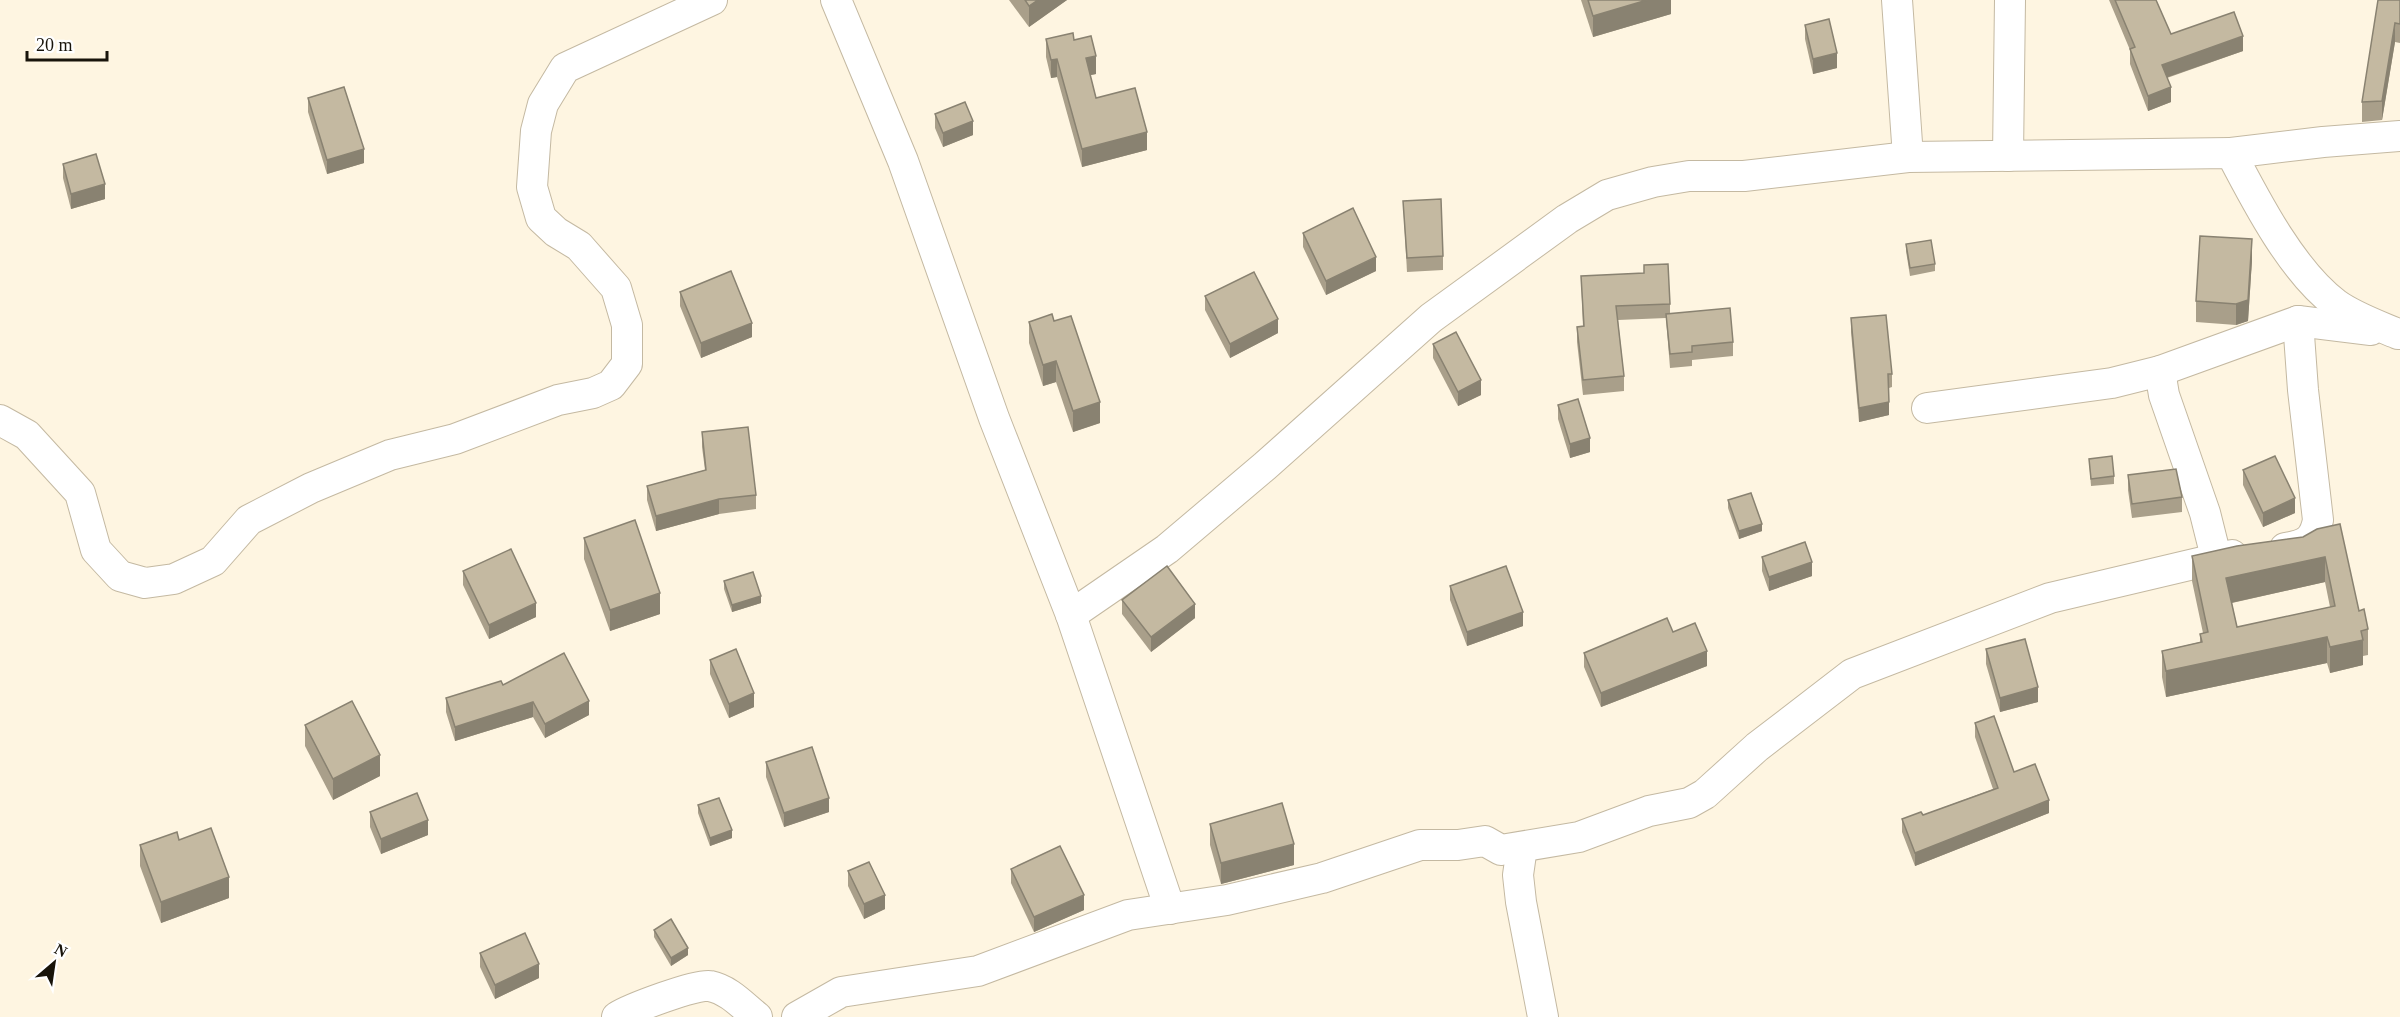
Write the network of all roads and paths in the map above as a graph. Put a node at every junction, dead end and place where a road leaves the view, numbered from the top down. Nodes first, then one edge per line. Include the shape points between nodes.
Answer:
1 (712, 0) edge
2 (836, 0) edge
3 (1897, 0) edge
4 (2010, 0) edge
5 (2400, 136) edge
6 (2230, 153) junction
7 (2008, 156) junction
8 (1908, 157) junction
9 (2298, 321) junction
10 (2399, 334) edge
11 (2160, 371) junction
12 (1927, 408) dead end
13 (0, 420) edge
14 (2217, 557) junction
15 (1071, 615) junction
16 (1522, 847) junction
17 (1170, 909) junction
18 (617, 1017) edge
19 (757, 1017) edge
20 (797, 1017) edge
21 (1543, 1017) edge

1 - 13 street via 565,68 543,105 536,132 532,187 541,218 579,246 616,288 627,325 627,364 611,386 558,400 455,439 390,455 311,488 249,520 213,561 174,579 145,583 120,576 96,550 80,494 27,435
2 - 15 street via 903,161 994,418
3 - 8 street
4 - 7 street
5 - 6 street
6 - 7 street
6 - 10 street via 2261,210 2319,289 2358,317
7 - 8 street
8 - 15 street via 1744,176 1689,176 1607,195 1567,219 1431,318 1167,549
9 - 10 street
9 - 11 street
9 - 14 street via 2316,483 2316,530 2301,546
11 - 12 street via 2112,383
11 - 14 street via 2164,395
14 - 16 street via 2050,598 1852,674 1689,803 1649,811 1579,837
15 - 17 street
16 - 17 street via 1501,850 1485,841 1420,845 1322,878
16 - 21 street via 1518,875 1521,902
17 - 20 street via 1128,915 978,971 841,992
18 - 19 street via 708,985 727,993

